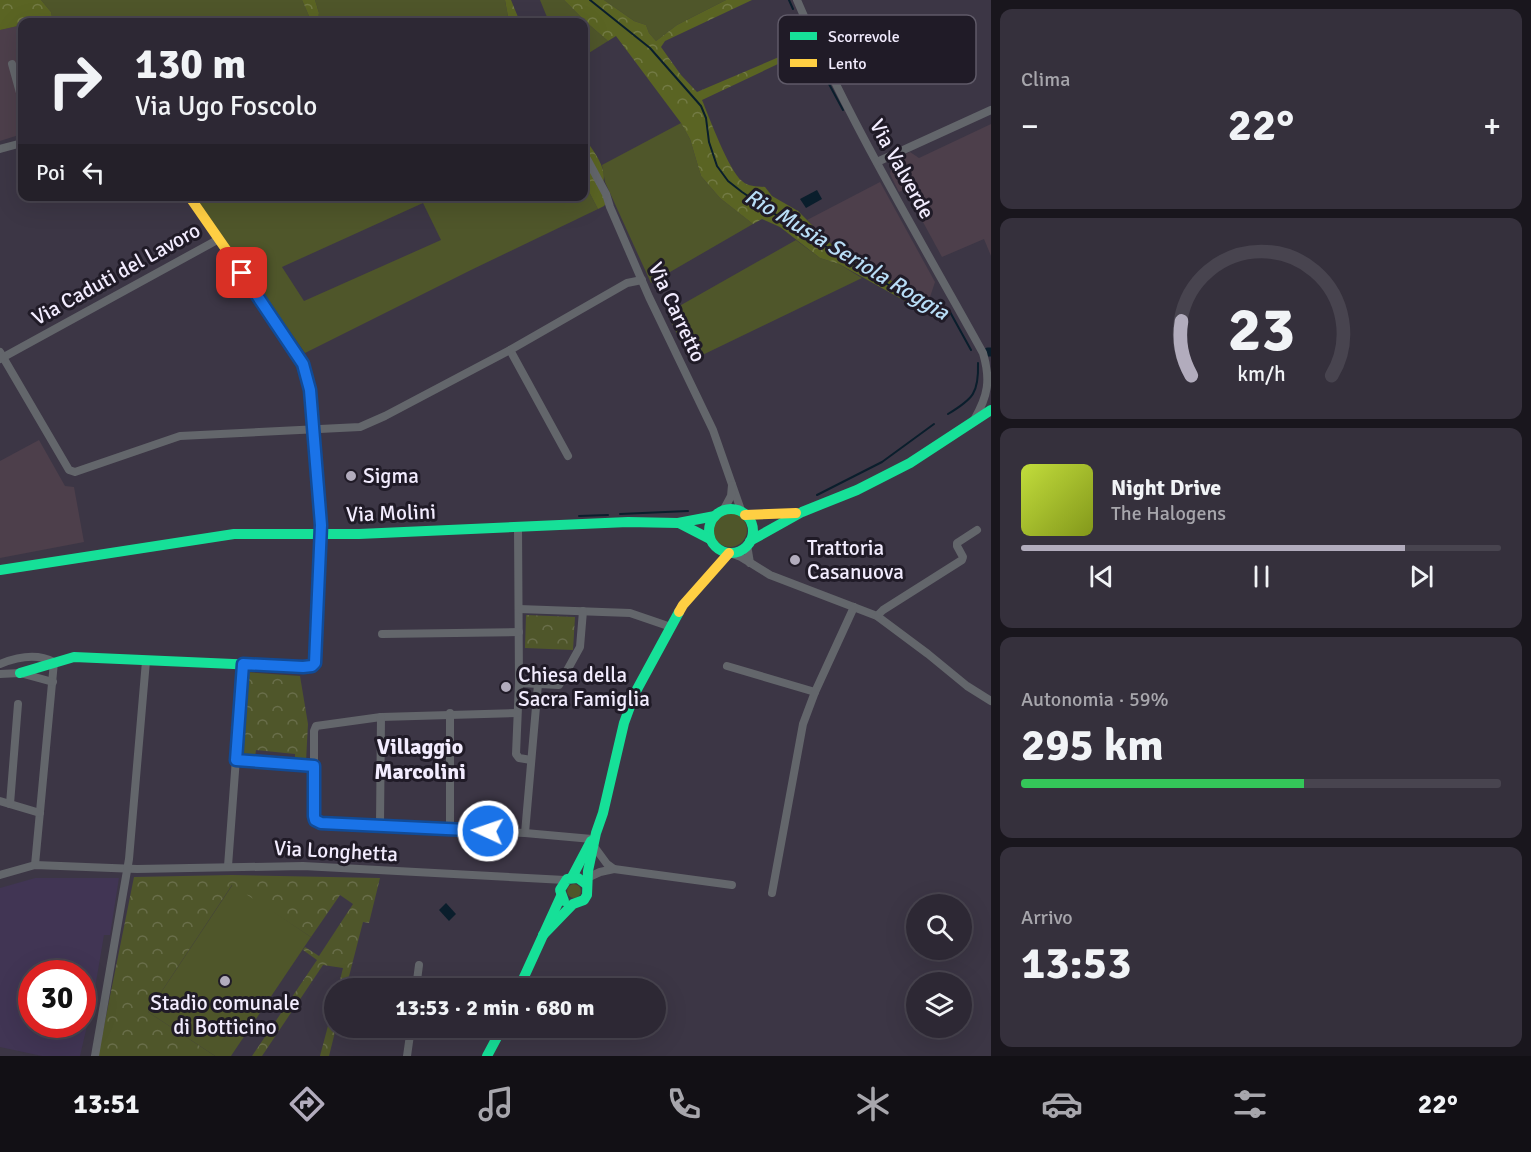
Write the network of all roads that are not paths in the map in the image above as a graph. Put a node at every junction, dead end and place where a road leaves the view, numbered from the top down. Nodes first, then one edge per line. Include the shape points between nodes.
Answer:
1 (796, 0) edge
2 (803, 15) edge
3 (12, 64) dead end
4 (836, 84) edge
5 (18, 86) edge
6 (991, 110) edge
7 (18, 144) edge
8 (0, 149) edge
9 (588, 161) edge
10 (878, 162) junction
11 (192, 201) edge
12 (219, 239) junction
13 (642, 280) junction
14 (510, 350) junction
15 (983, 353) junction
16 (1, 356) edge
17 (991, 361) edge
18 (990, 384) edge
19 (991, 410) edge
20 (974, 421) junction
21 (314, 430) junction
22 (568, 456) dead end
23 (732, 481) junction
24 (802, 512) junction
25 (719, 514) junction
26 (744, 514) junction
27 (678, 523) junction
28 (518, 527) junction
29 (977, 530) dead end
30 (320, 534) junction
31 (712, 541) junction
32 (749, 543) junction
33 (729, 553) junction
34 (750, 562) junction
35 (712, 569) junction
36 (0, 570) edge
37 (854, 607) junction
38 (519, 609) junction
39 (583, 611) junction
40 (877, 616) junction
41 (671, 627) junction
42 (519, 632) junction
43 (382, 634) dead end
44 (146, 661) junction
45 (54, 662) junction
46 (0, 664) edge
47 (243, 664) junction
48 (728, 666) dead end
49 (20, 673) junction
50 (0, 674) edge
51 (53, 682) junction
52 (519, 683) junction
53 (538, 684) junction
54 (815, 692) junction
55 (991, 701) edge
56 (18, 704) dead end
57 (517, 712) junction
58 (450, 713) junction
59 (381, 717) junction
60 (531, 759) junction
61 (236, 760) junction
62 (314, 766) junction
63 (0, 801) edge
64 (10, 804) junction
65 (40, 813) junction
66 (380, 825) junction
67 (450, 829) junction
68 (525, 833) junction
69 (594, 839) junction
70 (35, 865) junction
71 (228, 866) junction
72 (127, 868) junction
73 (614, 869) junction
74 (0, 875) edge
75 (586, 881) junction
76 (564, 885) junction
77 (732, 885) dead end
78 (772, 893) dead end
79 (573, 904) junction
80 (543, 935) junction
81 (419, 965) dead end
82 (417, 978) edge
83 (524, 978) edge
84 (410, 1038) edge
85 (497, 1038) edge
86 (95, 1056) edge
87 (407, 1056) edge
88 (487, 1056) edge

1 - 2 street, Via Valverde
3 - 5 street
4 - 10 street, Via Valverde
6 - 10 street
7 - 8 street
9 - 13 street, Via Carretto
10 - 15 street, Via Valverde
11 - 12 street
12 - 16 street, Via Caduti del Lavoro
12 - 21 street via 303,364
13 - 14 street via 627,283
13 - 23 street, Via Carretto via 713,430
14 - 21 street via 360,427
14 - 22 street
15 - 17 street, Via Valverde
15 - 18 street, Via Valverde
16 - 21 street via 69,470 80,471 180,436
18 - 20 street, Via Valverde
19 - 20 street
20 - 24 street via 910,463
21 - 30 street
23 - 25 street via 731,496
23 - 26 street, Via Carretto
24 - 26 street
24 - 32 street
25 - 26 street via 733,510
25 - 27 street, Via Molini
25 - 31 street via 710,525
26 - 32 street via 752,527
27 - 28 street, Via Molini
27 - 31 street, Via Molini
28 - 30 street, Via Molini
28 - 38 street
29 - 40 street via 957,543 962,560
30 - 36 street, Via Molini via 211,536
30 - 47 street via 315,663 303,667
31 - 33 street
31 - 35 street
32 - 33 street
32 - 34 street
33 - 34 street
33 - 35 street
34 - 37 street via 781,579
35 - 41 street
37 - 40 street
37 - 54 street
38 - 39 street
38 - 42 street
39 - 41 street via 630,614
39 - 53 street via 580,647 559,685
40 - 55 street
41 - 69 street via 627,711
42 - 43 street
42 - 52 street
44 - 45 street via 74,657
44 - 47 street
44 - 72 street
45 - 46 street via 43,656
45 - 49 street
45 - 51 street
47 - 61 street
48 - 54 street
49 - 50 street
49 - 51 street
51 - 65 street
52 - 53 street
52 - 57 street
53 - 60 street
54 - 78 street via 803,724
56 - 64 street
57 - 58 street
57 - 60 street via 516,753 519,758
58 - 59 street
58 - 67 street
59 - 62 street via 316,726
59 - 66 street
60 - 68 street
61 - 62 street
61 - 71 street
62 - 66 street via 315,820
63 - 64 street
64 - 65 street
65 - 70 street
66 - 67 street
67 - 68 street
68 - 69 street
69 - 73 street via 607,864
69 - 75 street
69 - 76 street
70 - 72 street, Via Longhetta
70 - 74 street, Via Longhetta
71 - 72 street, Via Longhetta
71 - 76 street, Via Longhetta via 303,866 544,879
72 - 86 street
73 - 75 street
73 - 77 street
75 - 76 street via 578,877
75 - 79 street via 587,895
76 - 79 street via 568,903
76 - 80 street
79 - 80 street
80 - 83 street
81 - 82 street
84 - 87 street
85 - 88 street

